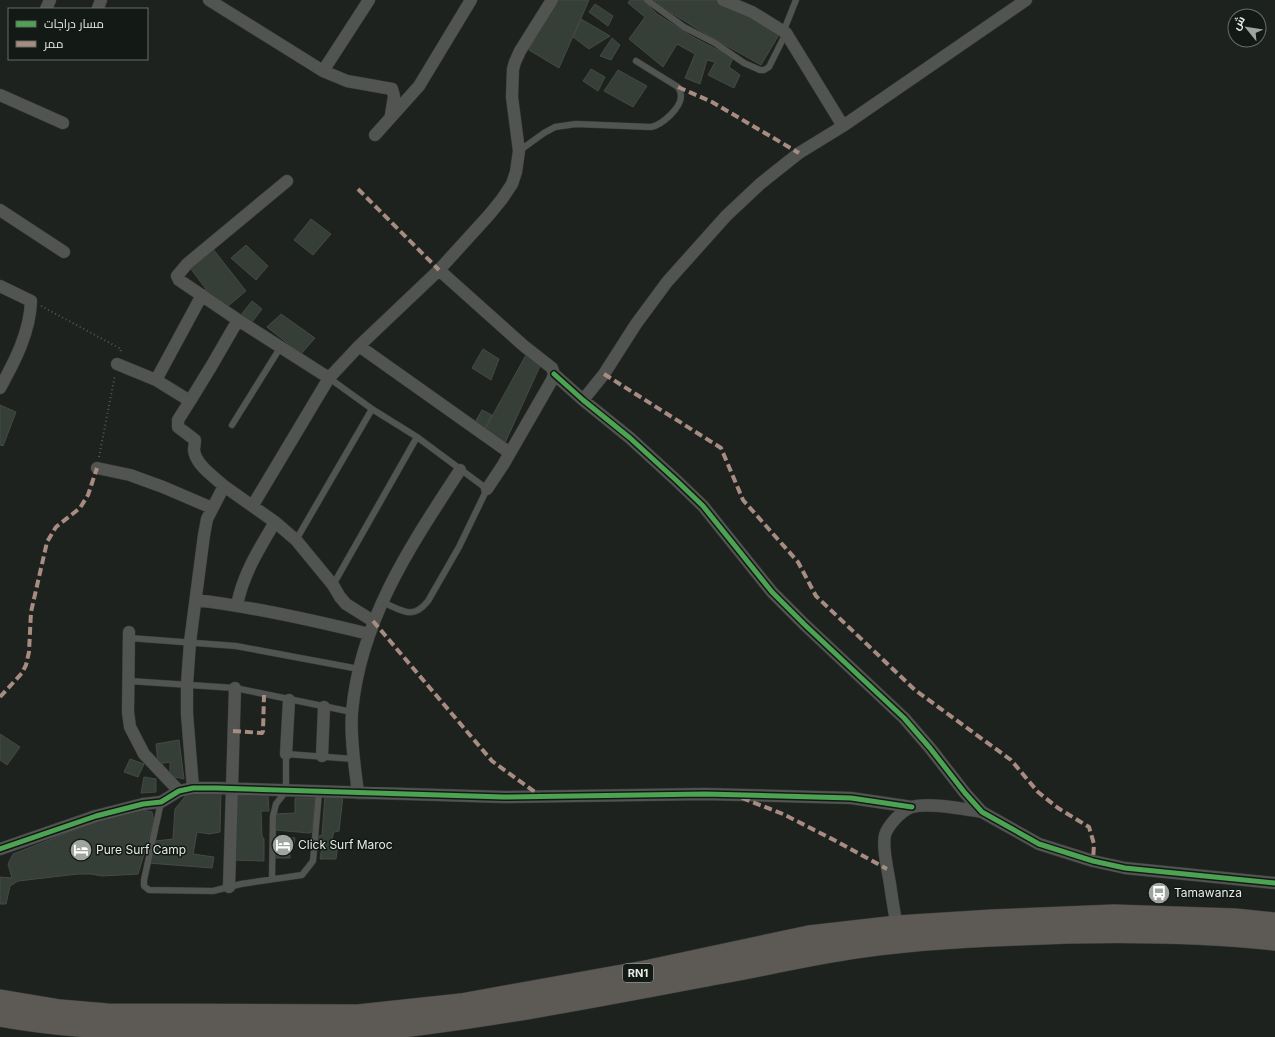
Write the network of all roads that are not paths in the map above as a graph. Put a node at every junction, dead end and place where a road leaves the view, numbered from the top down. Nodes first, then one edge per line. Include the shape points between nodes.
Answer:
1 (209, 0) edge
2 (369, 0) edge
3 (471, 0) edge
4 (552, 0) edge
5 (647, 0) edge
6 (723, 0) edge
7 (796, 0) edge
8 (1026, 0) edge
9 (785, 31) junction
10 (636, 61) dead end
11 (323, 71) junction
12 (0, 95) edge
13 (392, 115) junction
14 (63, 123) dead end
15 (843, 126) junction
16 (375, 135) dead end
17 (519, 151) junction
18 (287, 182) dead end
19 (0, 210) edge
20 (64, 252) dead end
21 (439, 270) junction
22 (0, 286) edge
23 (202, 295) junction
24 (238, 320) junction
25 (359, 346) junction
26 (280, 348) junction
27 (117, 364) road end
28 (554, 374) junction
29 (329, 378) junction
30 (156, 380) junction
31 (0, 388) edge
32 (190, 400) junction
33 (583, 400) junction
34 (372, 408) junction
35 (232, 425) dead end
36 (417, 437) junction
37 (510, 453) junction
38 (97, 468) road end
39 (460, 470) junction
40 (224, 486) junction
41 (487, 490) junction
42 (252, 505) junction
43 (212, 508) junction
44 (275, 522) junction
45 (296, 540) junction
46 (334, 585) junction
47 (196, 600) junction
48 (382, 602) junction
49 (237, 604) junction
50 (373, 621) junction
51 (369, 634) junction
52 (129, 635) joint
53 (190, 642) junction
54 (359, 669) junction
55 (129, 680) junction
56 (187, 684) junction
57 (235, 688) junction
58 (289, 700) junction
59 (324, 707) junction
60 (352, 712) junction
61 (286, 754) junction
62 (322, 756) junction
63 (354, 759) junction
64 (193, 788) junction
65 (233, 788) junction
66 (179, 791) junction
67 (286, 791) junction
68 (319, 792) junction
69 (358, 793) junction
70 (161, 802) junction
71 (912, 807) junction
72 (982, 812) junction
73 (0, 849) edge
74 (272, 878) junction
75 (1275, 884) edge
76 (229, 888) junction
77 (1275, 923) edge
78 (897, 926) junction
79 (1275, 940) edge
80 (0, 1000) edge
81 (0, 1016) edge

1 - 11 street
2 - 11 street
3 - 13 street via 419,86
4 - 17 street via 515,62 512,97
5 - 9 lane via 684,28 760,70 769,66
6 - 9 street via 752,12
7 - 9 lane
8 - 15 street
9 - 15 street
10 - 17 lane via 678,87 680,91 681,99 662,123 651,127 576,124 555,127
11 - 13 street via 347,81 392,89
12 - 14 street
13 - 16 street
15 - 33 street via 799,153 760,184 726,216 666,282 604,374
17 - 21 street via 512,184 502,199
18 - 23 street via 178,274 176,277 179,280
19 - 20 street
21 - 25 street
21 - 28 street via 552,368
22 - 31 street via 31,300 29,324 16,358
23 - 24 street
23 - 30 street
24 - 26 street
24 - 32 street
25 - 29 street
25 - 37 street
26 - 29 street
26 - 35 lane
27 - 30 street
28 - 33 street
28 - 37 street
29 - 34 lane
29 - 42 street
30 - 32 street
32 - 40 street via 178,420 178,427 195,440 195,453 200,463
33 - 72 street via 678,481 702,506 772,592 904,718
34 - 36 lane
34 - 45 lane
36 - 39 lane
36 - 46 lane
37 - 41 street
38 - 43 street via 130,475
39 - 41 lane
39 - 48 street via 396,571
40 - 42 street
40 - 43 street
41 - 48 lane via 458,547 422,608 410,613
42 - 44 street
43 - 47 street via 204,535
44 - 45 street
44 - 49 street via 255,554 242,584
45 - 46 street
46 - 50 street via 346,604
47 - 49 street
47 - 53 street
48 - 50 street
49 - 51 street
50 - 51 street
51 - 54 street
52 - 53 lane
52 - 55 street
53 - 54 lane via 236,646
53 - 56 street
54 - 60 street
55 - 56 lane
55 - 66 street via 130,727 144,754
56 - 57 lane
56 - 64 street
57 - 58 lane
57 - 65 street
58 - 59 lane
58 - 61 street
59 - 60 lane
59 - 62 street
60 - 63 street
61 - 62 lane
61 - 67 lane
62 - 63 lane
63 - 69 street
64 - 65 street
64 - 66 street
65 - 67 street
65 - 76 street
66 - 70 street
67 - 68 street
67 - 74 lane via 276,804 274,812
68 - 69 street
68 - 74 lane via 313,861 302,875
69 - 71 street via 504,797 735,795 851,798
70 - 73 street via 96,816
70 - 76 lane via 144,886 149,890 213,891
71 - 72 street via 934,806
71 - 78 street via 901,813 885,835 887,869
72 - 75 street via 1039,844 1093,861 1125,868
74 - 76 lane
77 - 78 highway, RN1 via 1236,919 1114,915
78 - 80 highway, RN1 via 809,936 650,970 461,1004 358,1015 107,1014 60,1010
79 - 81 highway, RN1 via 1231,935 1088,932 910,942 851,949 459,1020 364,1031 283,1035 111,1029 48,1024

